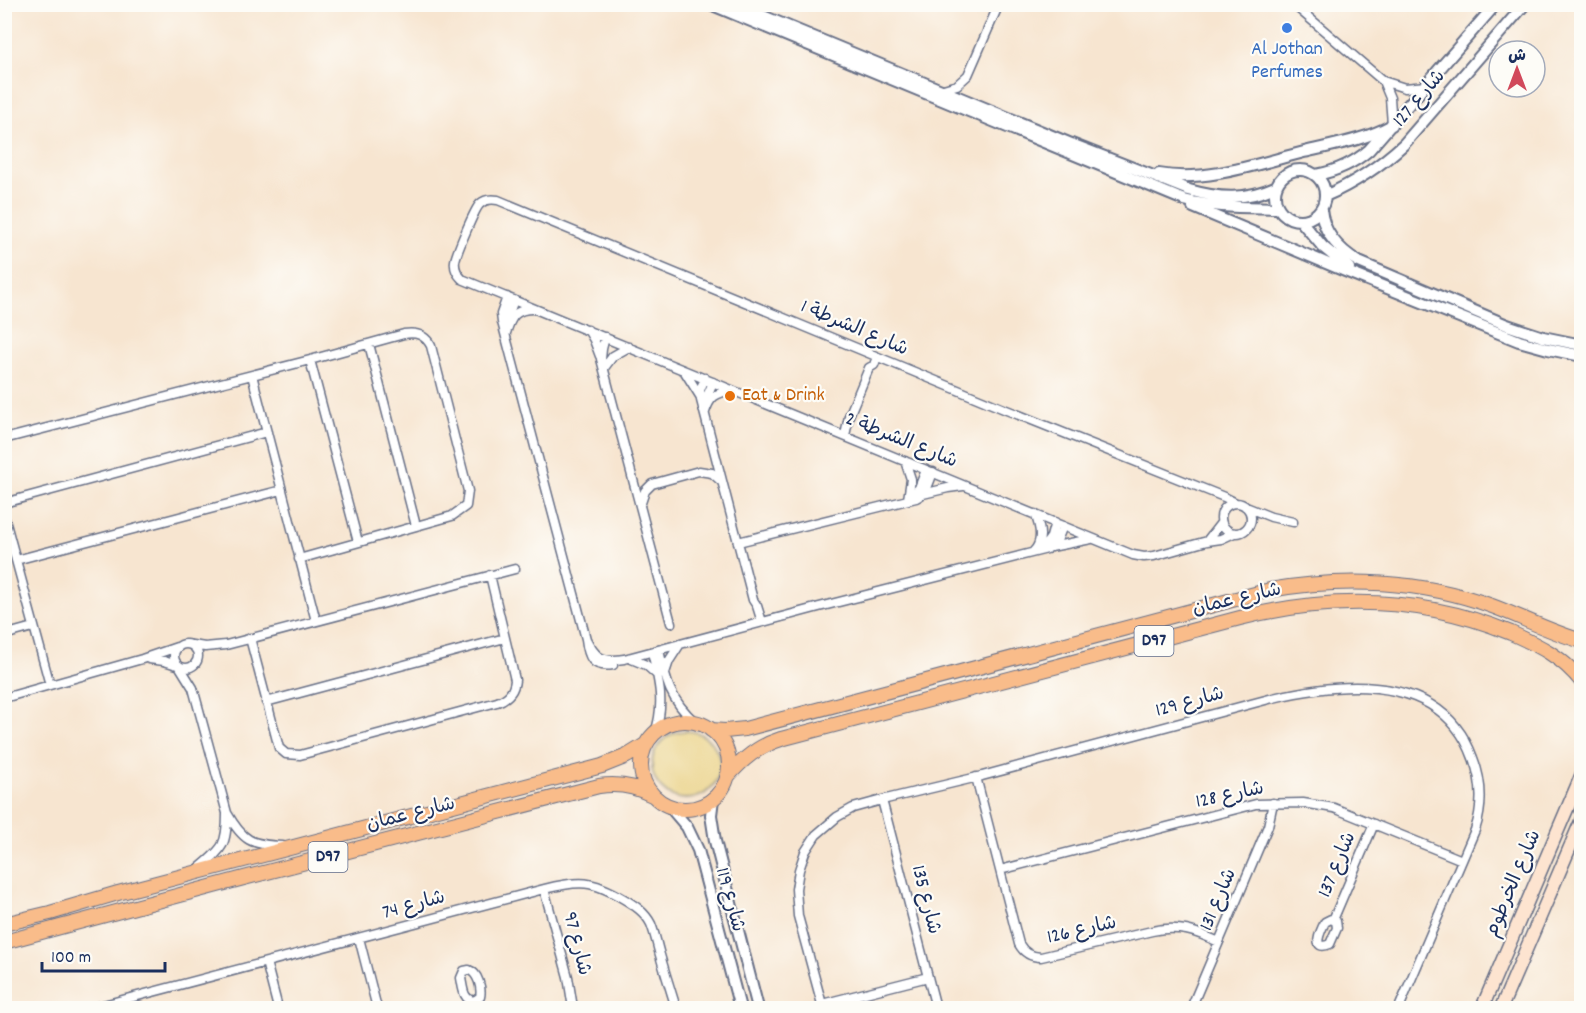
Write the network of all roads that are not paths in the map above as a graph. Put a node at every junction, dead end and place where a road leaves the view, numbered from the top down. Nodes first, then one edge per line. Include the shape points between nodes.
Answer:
1 (710, 4) edge
2 (734, 4) edge
3 (999, 4) edge
4 (1293, 4) edge
5 (1496, 4) edge
6 (1525, 4) edge
7 (1383, 81) junction
8 (1426, 86) junction
9 (940, 90) junction
10 (1392, 125) junction
11 (1144, 172) junction
12 (1316, 175) junction
13 (1275, 187) junction
14 (1325, 196) junction
15 (1184, 200) junction
16 (485, 201) joint
17 (1278, 208) junction
18 (1321, 209) junction
19 (1300, 220) junction
20 (1366, 279) junction
21 (488, 290) junction
22 (511, 299) junction
23 (538, 309) junction
24 (501, 314) junction
25 (505, 330) junction
26 (587, 330) junction
27 (609, 339) junction
28 (369, 344) junction
29 (1581, 345) edge
30 (629, 347) junction
31 (873, 355) junction
32 (1581, 356) edge
33 (601, 358) junction
34 (310, 360) junction
35 (604, 368) junction
36 (683, 369) junction
37 (252, 375) junction
38 (709, 380) junction
39 (732, 390) junction
40 (700, 396) junction
41 (704, 409) junction
42 (267, 432) junction
43 (842, 435) junction
44 (4, 439) edge
45 (905, 461) junction
46 (930, 471) junction
47 (722, 482) junction
48 (966, 486) junction
49 (282, 489) junction
50 (1209, 492) junction
51 (923, 494) junction
52 (908, 499) junction
53 (4, 503) edge
54 (1236, 503) junction
55 (640, 506) junction
56 (1245, 507) junction
57 (1035, 514) junction
58 (4, 516) edge
59 (1270, 517) junction
60 (1221, 519) junction
61 (1250, 522) junction
62 (1293, 522) dead end
63 (1059, 524) junction
64 (416, 526) junction
65 (1234, 533) junction
66 (1097, 540) junction
67 (1207, 541) junction
68 (358, 542) junction
69 (738, 542) junction
70 (1051, 547) junction
71 (1037, 551) junction
72 (299, 559) junction
73 (16, 560) junction
74 (515, 569) dead end
75 (490, 575) junction
76 (316, 621) junction
77 (671, 623) dead end
78 (759, 623) junction
79 (33, 627) junction
80 (4, 635) edge
81 (250, 638) junction
82 (505, 638) junction
83 (1581, 641) edge
84 (680, 644) junction
85 (192, 645) junction
86 (226, 645) junction
87 (177, 647) junction
88 (655, 651) junction
89 (142, 659) junction
90 (626, 659) junction
91 (196, 662) junction
92 (179, 666) junction
93 (661, 676) junction
94 (1581, 682) edge
95 (50, 685) junction
96 (195, 694) junction
97 (4, 698) edge
98 (266, 702) junction
99 (696, 723) junction
100 (711, 730) junction
101 (655, 733) junction
102 (645, 745) junction
103 (1581, 774) edge
104 (727, 777) junction
105 (976, 777) junction
106 (652, 795) junction
107 (713, 799) junction
108 (882, 800) junction
109 (1273, 803) junction
110 (670, 807) junction
111 (227, 813) junction
112 (1581, 819) edge
113 (1374, 824) junction
114 (295, 846) junction
115 (1462, 860) junction
116 (1000, 870) junction
117 (194, 873) junction
118 (544, 889) junction
119 (1334, 920) dead end
120 (4, 924) edge
121 (359, 938) junction
122 (4, 942) edge
123 (1219, 942) junction
124 (266, 962) junction
125 (928, 977) junction
126 (822, 1006) edge
127 (92, 1008) edge
128 (278, 1008) edge
129 (377, 1008) edge
130 (573, 1008) edge
131 (675, 1008) edge
132 (740, 1008) edge
133 (758, 1008) edge
134 (936, 1008) edge
135 (1191, 1008) edge
136 (1399, 1008) edge
137 (1482, 1008) edge
138 (1501, 1008) edge

1 - 15 street
2 - 9 street
3 - 9 street via 968,75 957,85
4 - 7 street
5 - 8 street, شارع 127
6 - 14 street, شارع 127 via 1404,144 1361,178
7 - 8 street via 1405,88
7 - 10 street via 1390,98
8 - 10 street, شارع 127
9 - 11 street
10 - 11 street via 1355,139 1211,174 1173,176
10 - 12 street, شارع 127 via 1358,160
11 - 13 street via 1189,190 1217,196 1248,196
12 - 13 street via 1293,170
12 - 14 street via 1325,188
13 - 17 street
14 - 18 street
15 - 17 street via 1210,206
15 - 20 street via 1203,212
16 - 21 street, شارع الشرطة 2 via 477,206 455,262 462,279
16 - 31 street, شارع الشرطة 1 via 498,200
17 - 19 street via 1287,217
18 - 19 street
18 - 29 street via 1330,237 1359,262 1507,325
19 - 20 street via 1332,255
20 - 32 street via 1519,341
21 - 22 street, شارع الشرطة 2
21 - 24 street
22 - 23 street, شارع الشرطة 2
22 - 24 street
22 - 25 street
23 - 25 street via 516,314
23 - 26 street, شارع الشرطة 2
24 - 25 street
25 - 90 street via 586,639 600,658
26 - 27 street, شارع الشرطة 2
26 - 33 street
27 - 30 street, شارع الشرطة 2
27 - 33 street
27 - 35 street
28 - 34 street
28 - 64 street
28 - 64 street via 410,337 426,347 433,359 468,491 466,506 452,516
30 - 35 street via 616,353
30 - 36 street, شارع الشرطة 2
31 - 43 street via 874,365 869,368
31 - 50 street, شارع الشرطة 1
33 - 35 street
34 - 37 street
34 - 68 street
35 - 55 street
36 - 38 street, شارع الشرطة 2
36 - 40 street
37 - 42 street
37 - 44 street
38 - 39 street, شارع الشرطة 2
38 - 40 street
38 - 41 street
39 - 41 street via 713,396
39 - 43 street, شارع الشرطة 2
40 - 41 street
41 - 47 street
42 - 49 street
42 - 53 street
43 - 45 street, شارع الشرطة 2
45 - 46 street, شارع الشرطة 2
45 - 52 street via 911,479
46 - 48 street, شارع الشرطة 2
46 - 51 street
46 - 52 street
47 - 55 street via 703,471 655,483 645,491
47 - 69 street
48 - 51 street
48 - 57 street, شارع الشرطة 2
49 - 72 street
49 - 73 street
50 - 54 street, شارع الشرطة 1
50 - 60 street
51 - 52 street
52 - 69 street
54 - 56 street
54 - 60 street via 1226,507
55 - 77 street
56 - 59 street
56 - 61 street
57 - 63 street, شارع الشرطة 2
57 - 71 street via 1040,527
58 - 73 street
59 - 61 street
59 - 62 street
60 - 65 street via 1226,530
60 - 67 street
61 - 65 street via 1246,529
63 - 66 street, شارع الشرطة 2
63 - 70 street via 1056,543
63 - 71 street
64 - 68 street
65 - 67 street, شارع الشرطة 2
66 - 67 street, شارع الشرطة 2 via 1144,557
66 - 70 street via 1083,539
68 - 72 street
69 - 78 street
70 - 71 street
71 - 78 street
72 - 76 street
73 - 79 street
74 - 75 street
75 - 76 street
75 - 82 street
76 - 81 street
78 - 84 street
79 - 80 street
79 - 95 street
81 - 86 street
81 - 98 street
82 - 98 street
82 - 98 street via 515,680 505,699 300,755 286,754 279,748
83 - 100 main road, شارع عمان / D97 via 1450,594 1368,583 1309,584 1270,590 745,729
84 - 88 street
84 - 93 street
85 - 86 street
85 - 87 street
85 - 91 street via 197,650
86 - 91 street
87 - 89 street
87 - 92 street via 174,658
88 - 90 street
88 - 93 street
89 - 92 street
89 - 95 street
90 - 93 street via 646,665
91 - 92 street via 188,668
91 - 96 street
92 - 96 street
93 - 99 street via 678,704
93 - 101 street via 661,705
94 - 104 main road, شارع عمان / D97 via 1567,665 1537,645 1453,614 1381,602 1309,605 1240,618 782,739 752,752
95 - 97 street
96 - 111 street
99 - 100 main road
99 - 101 main road via 670,724
100 - 104 main road via 728,756
101 - 102 main road
102 - 106 main road via 640,766
102 - 114 main road, شارع عمان / D97 via 610,764
103 - 137 main road, شارع الخرطوم
104 - 107 main road
105 - 108 street, شارع 129
105 - 115 street, شارع 129 via 1293,694 1341,688 1391,690 1422,699 1441,711 1461,733 1471,752 1481,805
105 - 116 street, شارع 126
106 - 110 main road
106 - 122 main road, شارع عمان / D97 via 629,786 599,786
107 - 110 main road via 688,809
107 - 133 street, شارع 119 via 715,841
108 - 125 street, شارع 135
108 - 126 street, شارع 129 via 853,808 830,822 810,843 799,870 798,916
109 - 113 street, شارع 128 via 1318,804
109 - 116 street, شارع 128 via 1256,804
109 - 123 street, شارع 131 via 1268,826
110 - 132 street, شارع 119 via 687,827 698,850
111 - 114 street via 236,829 250,841
111 - 117 street via 224,844
112 - 138 main road, شارع الخرطوم
113 - 115 street, شارع 128
113 - 119 street, شارع 137
114 - 117 main road, شارع عمان / D97
115 - 136 street, شارع 129
116 - 123 street, شارع 126 via 1019,944 1033,957 1170,928 1192,930
117 - 120 main road, شارع عمان / D97
118 - 121 street, شارع 74
118 - 130 street, شارع 97
118 - 131 street, شارع 74 via 572,883 593,884 641,911 653,931
121 - 124 street, شارع 74
121 - 129 street
123 - 135 street, شارع 131
124 - 127 street, شارع 74
124 - 128 street
125 - 126 street
125 - 134 street, شارع 135

